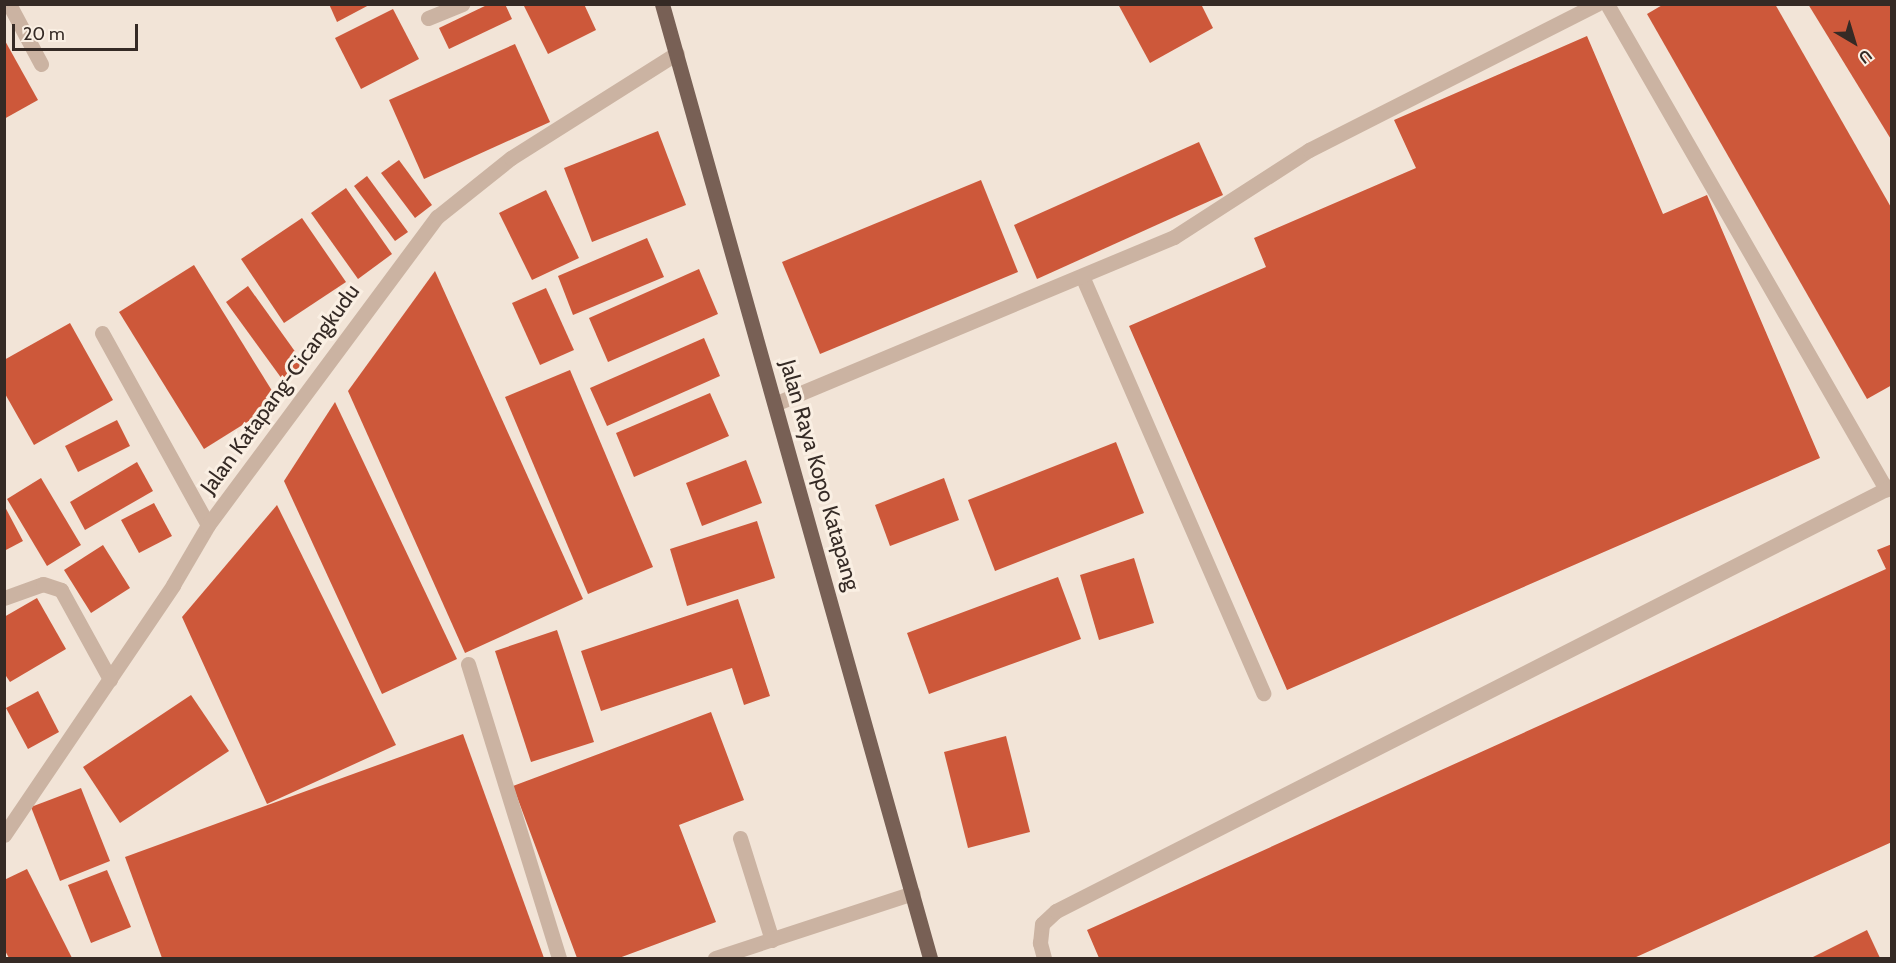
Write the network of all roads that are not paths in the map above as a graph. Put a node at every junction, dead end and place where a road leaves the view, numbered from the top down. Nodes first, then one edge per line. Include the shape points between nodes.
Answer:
1 (9, 4) edge
2 (462, 4) edge
3 (662, 4) edge
4 (1597, 4) edge
5 (1606, 4) edge
6 (428, 18) dead end
7 (677, 53) junction
8 (41, 64) dead end
9 (1082, 276) junction
10 (102, 333) dead end
11 (777, 404) junction
12 (1889, 488) edge
13 (208, 525) junction
14 (4, 598) edge
15 (468, 664) dead end
16 (110, 679) junction
17 (1263, 693) dead end
18 (4, 835) edge
19 (740, 838) dead end
20 (913, 893) junction
21 (772, 940) junction
22 (559, 958) edge
23 (715, 958) edge
24 (930, 958) edge
25 (1044, 958) edge

1 - 8 street
2 - 6 street
3 - 7 main road, Jalan Raya Kopo Katapang
4 - 9 street via 1309,150 1174,237
5 - 12 street
7 - 11 main road, Jalan Raya Kopo Katapang
7 - 13 street, Jalan Katapang-Cicangkudu via 511,158 437,218
9 - 11 street
9 - 17 street
10 - 13 street
11 - 20 main road, Jalan Raya Kopo Katapang
12 - 25 street via 1056,911 1042,924 1040,943
13 - 16 street, Jalan Katapang-Cicangkudu
14 - 16 street via 43,584 61,590
15 - 22 street
16 - 18 street, Jalan Katapang-Cicangkudu
19 - 21 street
20 - 21 street
20 - 24 main road, Jalan Raya Kopo Katapang
21 - 23 street

